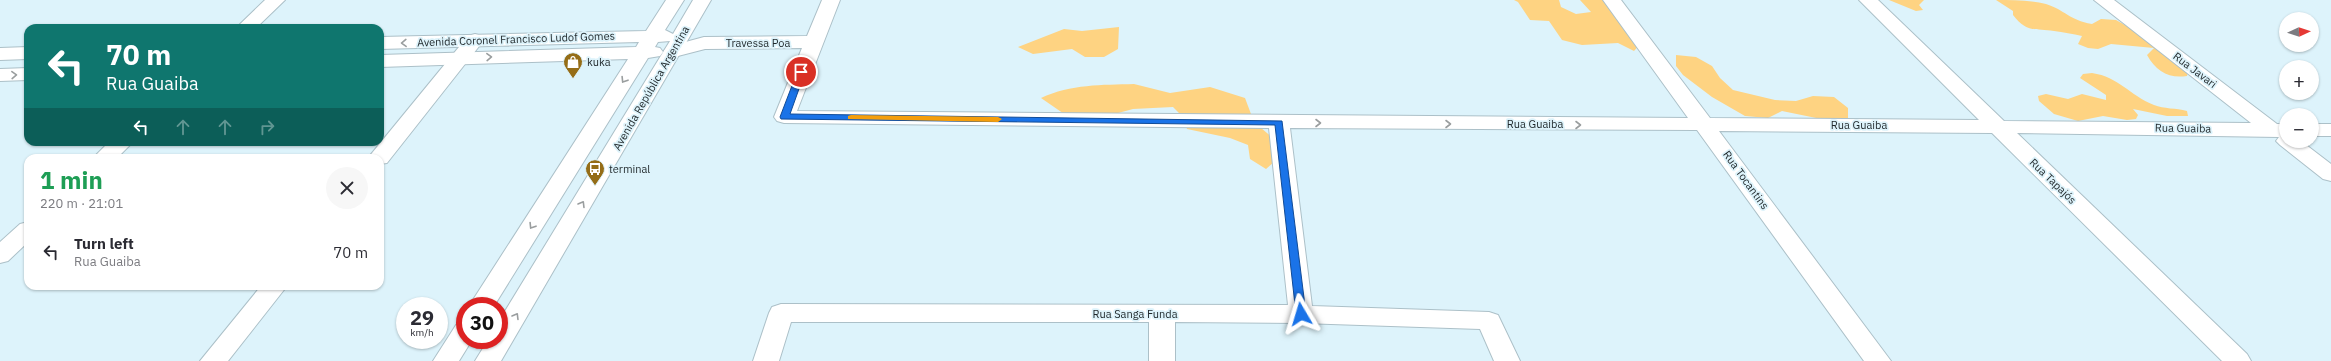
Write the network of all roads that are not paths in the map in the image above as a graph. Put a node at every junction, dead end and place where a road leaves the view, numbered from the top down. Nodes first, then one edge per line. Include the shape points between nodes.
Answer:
1 (276, 0) edge
2 (675, 0) edge
3 (702, 0) edge
4 (832, 0) edge
5 (1612, 0) edge
6 (1868, 0) edge
7 (2103, 0) edge
8 (249, 24) edge
9 (475, 40) junction
10 (813, 42) junction
11 (384, 43) edge
12 (647, 44) junction
13 (678, 44) junction
14 (24, 53) edge
15 (0, 54) edge
16 (460, 58) junction
17 (384, 61) edge
18 (24, 74) edge
19 (0, 75) edge
20 (1279, 123) junction
21 (1706, 125) junction
22 (1995, 125) junction
23 (2319, 130) edge
24 (2331, 130) edge
25 (2279, 132) edge
26 (2279, 135) edge
27 (118, 146) edge
28 (2299, 148) edge
29 (108, 154) edge
30 (382, 154) edge
31 (2331, 174) edge
32 (24, 233) edge
33 (0, 255) edge
34 (271, 290) edge
35 (487, 297) edge
36 (1162, 314) junction
37 (1301, 314) junction
38 (456, 345) edge
39 (213, 361) edge
40 (446, 361) edge
41 (488, 361) edge
42 (766, 361) edge
43 (1162, 361) edge
44 (1507, 361) edge
45 (1878, 361) edge
46 (2238, 361) edge

1 - 8 street
2 - 12 street
3 - 13 street, Avenida República Argentina
4 - 10 street
5 - 21 street, Rua Tocantins
6 - 22 street, Rua Tapajós
7 - 25 street, Rua Javari
9 -> 11 street, Avenida Coronel Francisco Ludof Gomes
9 - 12 street, Avenida Coronel Francisco Ludof Gomes
9 - 16 street
10 - 13 street, Travessa Poa
10 - 20 street, Rua Guaiba via 784,117
12 - 13 street, Travessa Poa
16 -> 12 street, Avenida Coronel Francisco Ludof Gomes
12 -> 35 street
41 -> 13 street, Avenida República Argentina
14 - 15 street
16 - 17 street, Avenida Coronel Francisco Ludof Gomes
16 - 30 street
19 -> 18 street
20 -> 21 street, Rua Guaiba
20 - 37 street
21 - 22 street, Rua Guaiba
21 - 45 street, Rua Tocantins
22 - 26 street, Rua Guaiba
22 - 46 street, Rua Tapajós
23 - 24 street
27 - 29 street
28 - 31 street, Rua Javari
32 - 33 street
34 - 39 street
36 - 37 street, Rua Sanga Funda
36 - 42 street, Rua Sanga Funda via 781,313
36 - 43 street
37 - 44 street, Rua Sanga Funda via 1489,321
38 - 40 street

